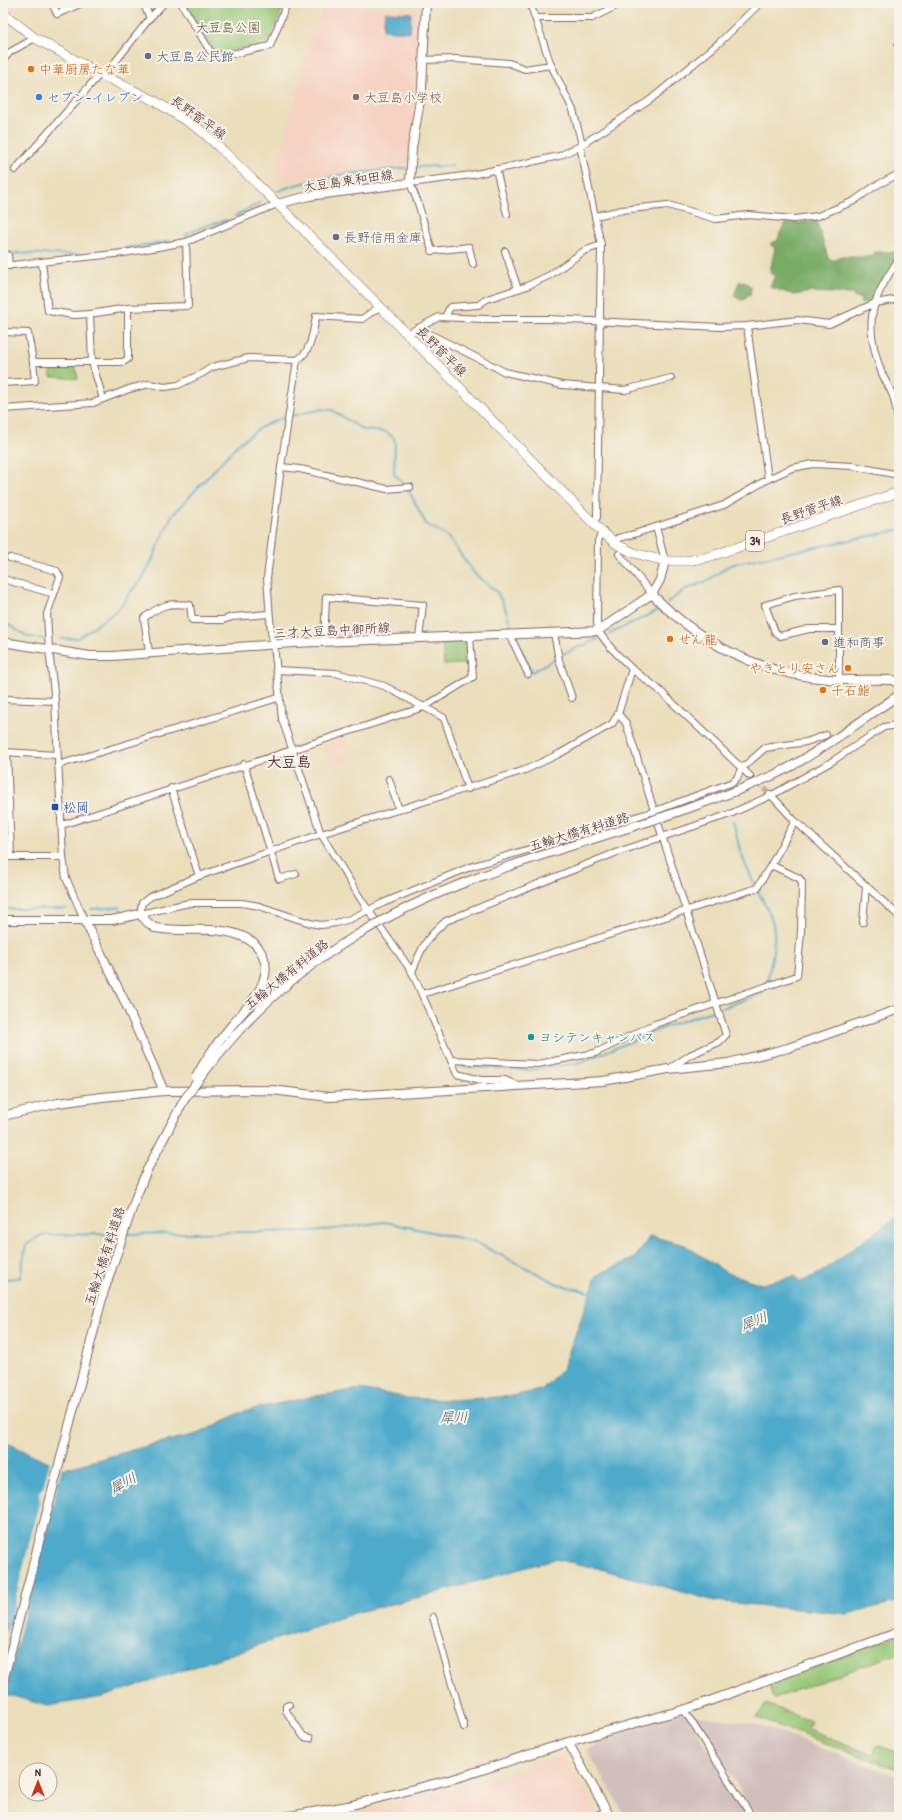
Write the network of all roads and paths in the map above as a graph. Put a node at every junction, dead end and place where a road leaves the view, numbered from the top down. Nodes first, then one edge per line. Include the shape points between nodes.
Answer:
1 (52, 3) edge
2 (82, 3) edge
3 (143, 3) edge
4 (164, 3) edge
5 (181, 3) edge
6 (288, 3) edge
7 (426, 3) edge
8 (530, 3) edge
9 (622, 3) edge
10 (760, 3) edge
11 (3, 13) edge
12 (150, 18) junction
13 (536, 18) junction
14 (35, 38) junction
15 (3, 60) edge
16 (423, 60) junction
17 (551, 65) junction
18 (102, 75) junction
19 (581, 145) junction
20 (496, 169) junction
21 (15, 170) dead end
22 (899, 174) edge
23 (410, 183) junction
24 (277, 204) junction
25 (507, 214) dead end
26 (595, 216) junction
27 (186, 242) junction
28 (601, 245) junction
29 (505, 251) dead end
30 (3, 254) edge
31 (899, 259) edge
32 (42, 263) junction
33 (473, 264) dead end
34 (6, 266) edge
35 (518, 289) junction
36 (899, 299) edge
37 (875, 303) junction
38 (379, 307) junction
39 (128, 308) junction
40 (90, 314) junction
41 (445, 317) junction
42 (601, 322) junction
43 (747, 326) junction
44 (418, 328) junction
45 (3, 332) edge
46 (407, 334) junction
47 (297, 360) junction
48 (32, 362) junction
49 (92, 362) junction
50 (671, 378) dead end
51 (3, 383) edge
52 (598, 389) junction
53 (103, 400) junction
54 (3, 409) edge
55 (899, 426) edge
56 (281, 467) junction
57 (899, 475) edge
58 (768, 479) junction
59 (406, 487) dead end
60 (899, 492) edge
61 (593, 523) junction
62 (656, 527) junction
63 (602, 532) junction
64 (618, 538) dead end
65 (619, 554) dead end
66 (10, 558) dead end
67 (665, 561) junction
68 (3, 578) edge
69 (54, 594) junction
70 (652, 594) junction
71 (269, 614) junction
72 (839, 629) junction
73 (598, 631) junction
74 (554, 633) junction
75 (510, 635) junction
76 (470, 637) junction
77 (419, 638) junction
78 (3, 642) edge
79 (324, 642) junction
80 (274, 644) junction
81 (49, 650) junction
82 (149, 652) junction
83 (632, 669) junction
84 (276, 670) junction
85 (528, 674) dead end
86 (839, 679) junction
87 (899, 685) edge
88 (899, 695) edge
89 (278, 698) junction
90 (572, 698) dead end
91 (3, 699) edge
92 (55, 701) junction
93 (424, 707) junction
94 (618, 714) junction
95 (899, 725) edge
96 (826, 735) dead end
97 (292, 750) junction
98 (5, 752) edge
99 (57, 755) junction
100 (244, 764) junction
101 (58, 765) junction
102 (741, 769) junction
103 (750, 776) tunnel mouth
104 (389, 780) dead end
105 (171, 788) junction
106 (468, 789) junction
107 (771, 794) junction
108 (6, 805) edge
109 (400, 810) junction
110 (655, 811) junction
111 (795, 821) junction
112 (62, 825) junction
113 (321, 834) junction
114 (664, 837) junction
115 (270, 851) junction
116 (3, 857) edge
117 (11, 857) junction
118 (63, 857) junction
119 (771, 865) junction
120 (296, 874) dead end
121 (199, 876) junction
122 (866, 887) junction
123 (369, 910) junction
124 (686, 910) junction
125 (140, 914) junction
126 (899, 916) edge
127 (3, 920) edge
128 (85, 921) junction
129 (863, 922) dead end
130 (412, 972) junction
131 (422, 994) junction
132 (716, 1003) junction
133 (899, 1009) edge
134 (451, 1060) junction
135 (668, 1069) junction
136 (519, 1087) junction
137 (164, 1091) junction
138 (184, 1100) junction
139 (3, 1116) edge
140 (433, 1617) dead end
141 (899, 1632) edge
142 (3, 1681) edge
143 (289, 1705) dead end
144 (684, 1710) junction
145 (464, 1728) dead end
146 (310, 1738) dead end
147 (568, 1742) junction
148 (608, 1814) edge
149 (284, 1817) edge
150 (596, 1817) edge
151 (752, 1817) edge

1 - 2 street via 57,14
3 - 12 street
4 - 12 street
5 - 6 street via 210,51 222,56 270,46
7 - 16 main road, 大豆島東和田線
8 - 13 street
9 - 13 street via 592,18
10 - 19 street via 719,43 650,100
11 - 14 main road, 長野菅平線 / 34
12 - 18 street
13 - 17 street
14 - 15 street via 10,52
14 - 18 main road, 長野菅平線 / 34
16 - 17 street via 456,59 509,63 525,69
16 - 23 main road, 大豆島東和田線
17 - 19 street via 573,110
18 - 21 street
18 - 24 main road, 長野菅平線 / 34 via 155,101 199,129
19 - 20 street via 559,156
19 - 26 street
20 - 23 street
20 - 25 street
22 - 26 street via 875,186 854,201 818,216 779,219 748,215 716,219 668,205
23 - 24 main road, 大豆島東和田線 via 309,196
23 - 33 street via 432,250 469,247
24 - 27 street
24 - 38 main road, 長野菅平線 / 34
26 - 28 street
27 - 32 street
27 - 39 street via 188,306
28 - 35 street via 584,251 550,275
28 - 42 street
29 - 35 street
30 - 34 street via 8,255
31 - 37 street
32 - 34 street
32 - 40 street via 48,311 74,315
35 - 41 street via 487,299 478,305 450,308
36 - 37 street
37 - 43 street via 829,324 798,320
37 - 55 street via 872,323 876,351 880,369 893,396
38 - 46 main road, 長野菅平線 / 34
38 - 47 street via 362,319 316,316 305,356
39 - 40 street
39 - 49 street via 128,359 123,362
40 - 49 street
41 - 42 street
41 - 44 street via 439,317
42 - 43 street
42 - 52 street
43 - 58 street
44 - 46 street
44 - 52 street via 504,372 562,385
45 - 48 street via 28,333
46 - 61 main road, 長野菅平線 / 34
47 - 53 street via 249,358 212,366 178,385 165,387 148,384
47 - 56 street
48 - 49 street
48 - 51 street via 34,381
49 - 53 street
50 - 52 street via 625,390
52 - 61 street via 597,517
53 - 54 street via 84,405
56 - 59 street via 387,489
56 - 71 street via 267,578
57 - 58 street via 853,466 813,464 792,468
58 - 62 street via 724,505
60 - 67 main road, 長野菅平線 / 34 via 705,558
61 - 63 main road, 長野菅平線 / 34
62 - 64 street
62 - 67 street
63 - 67 main road, 長野菅平線 / 34 via 618,545 634,553
63 - 73 street via 598,541
65 - 70 street
66 - 69 street via 58,571 60,577
67 - 70 main road via 660,580
68 - 69 street
69 - 81 street via 47,614
70 - 73 main road
70 - 86 main road via 686,625 705,638 763,667 800,676
71 - 80 street
71 - 82 street via 223,620 192,620 190,604 164,604 144,618
72 - 72 street via 809,629 780,636 775,632 765,605 795,596 839,590
72 - 86 street
73 - 74 main road, 三才大豆島中御所線
73 - 83 street
74 - 75 main road, 三才大豆島中御所線
74 - 90 street via 558,657
75 - 76 main road, 三才大豆島中御所線
75 - 85 street
76 - 77 main road, 三才大豆島中御所線
76 - 93 street via 473,677
77 - 79 main road, 三才大豆島中御所線
77 - 79 street via 423,605 326,597
78 - 81 main road, 三才大豆島中御所線
79 - 80 main road, 三才大豆島中御所線
80 - 82 main road, 三才大豆島中御所線
80 - 84 street
81 - 82 main road, 三才大豆島中御所線 via 90,656
81 - 92 street
83 - 94 street
83 - 102 street via 657,688
84 - 89 street
84 - 93 street via 336,673 384,686
86 - 87 main road via 893,680
88 - 138 main road, 五輪大橋有料道路, bridge via 854,727 790,766 748,787 472,879 411,906 356,936 306,970 258,1011 218,1054
89 - 97 street
89 - 101 street
91 - 92 street
92 - 99 street
93 - 97 street
93 - 106 street via 444,718
94 - 106 street via 612,724 559,754 526,770
94 - 110 street via 626,723
95 - 107 street via 884,727 831,762
96 - 102 street via 806,742 765,748
97 - 100 street
97 - 113 street
98 - 99 street
98 - 108 street
99 - 101 street
100 - 105 street
100 - 115 street
101 - 112 street
102 - 103 street
102 - 110 street via 734,782
104 - 109 street
105 - 112 street
105 - 121 street
106 - 109 street
107 - 111 street
107 - 114 street via 730,814
108 - 117 street
109 - 113 street
110 - 114 street
110 - 123 street via 470,867
111 - 119 street
111 - 122 street
112 - 118 street
113 - 115 street
113 - 123 street
114 - 124 street
114 - 130 street via 615,852 446,921 431,933
115 - 120 street via 279,879
115 - 121 street
116 - 117 street
117 - 118 street
118 - 128 street via 66,878
119 - 124 street via 757,888
119 - 132 street via 799,878 802,882 797,976
121 - 125 street via 150,897 142,903
122 - 126 street
122 - 129 street
123 - 125 street via 350,919 321,925 242,903 190,903
123 - 130 street
124 - 131 street
124 - 132 street
125 - 128 main road via 112,920
125 - 138 main road, bridge via 155,928 228,932 243,936 254,943 265,958 263,981 257,995 209,1054
127 - 128 main road
128 - 137 main road via 125,1002
130 - 131 street
131 - 134 street
132 - 134 street via 655,1024 595,1053 538,1064
132 - 135 street via 726,1035 719,1042 690,1055
133 - 135 main road via 788,1048 728,1063
134 - 136 street via 457,1074 481,1080 505,1080
135 - 136 main road via 603,1081
136 - 137 main road via 329,1097 272,1090
137 - 139 main road via 58,1103
138 - 142 main road, 五輪大橋有料道路 via 147,1170 108,1278
140 - 145 street
141 - 144 main road
143 - 146 street via 286,1706 286,1711 304,1737
144 - 147 main road
144 - 151 street
147 - 148 main road
147 - 149 main road via 453,1779 348,1806
148 - 150 main road

